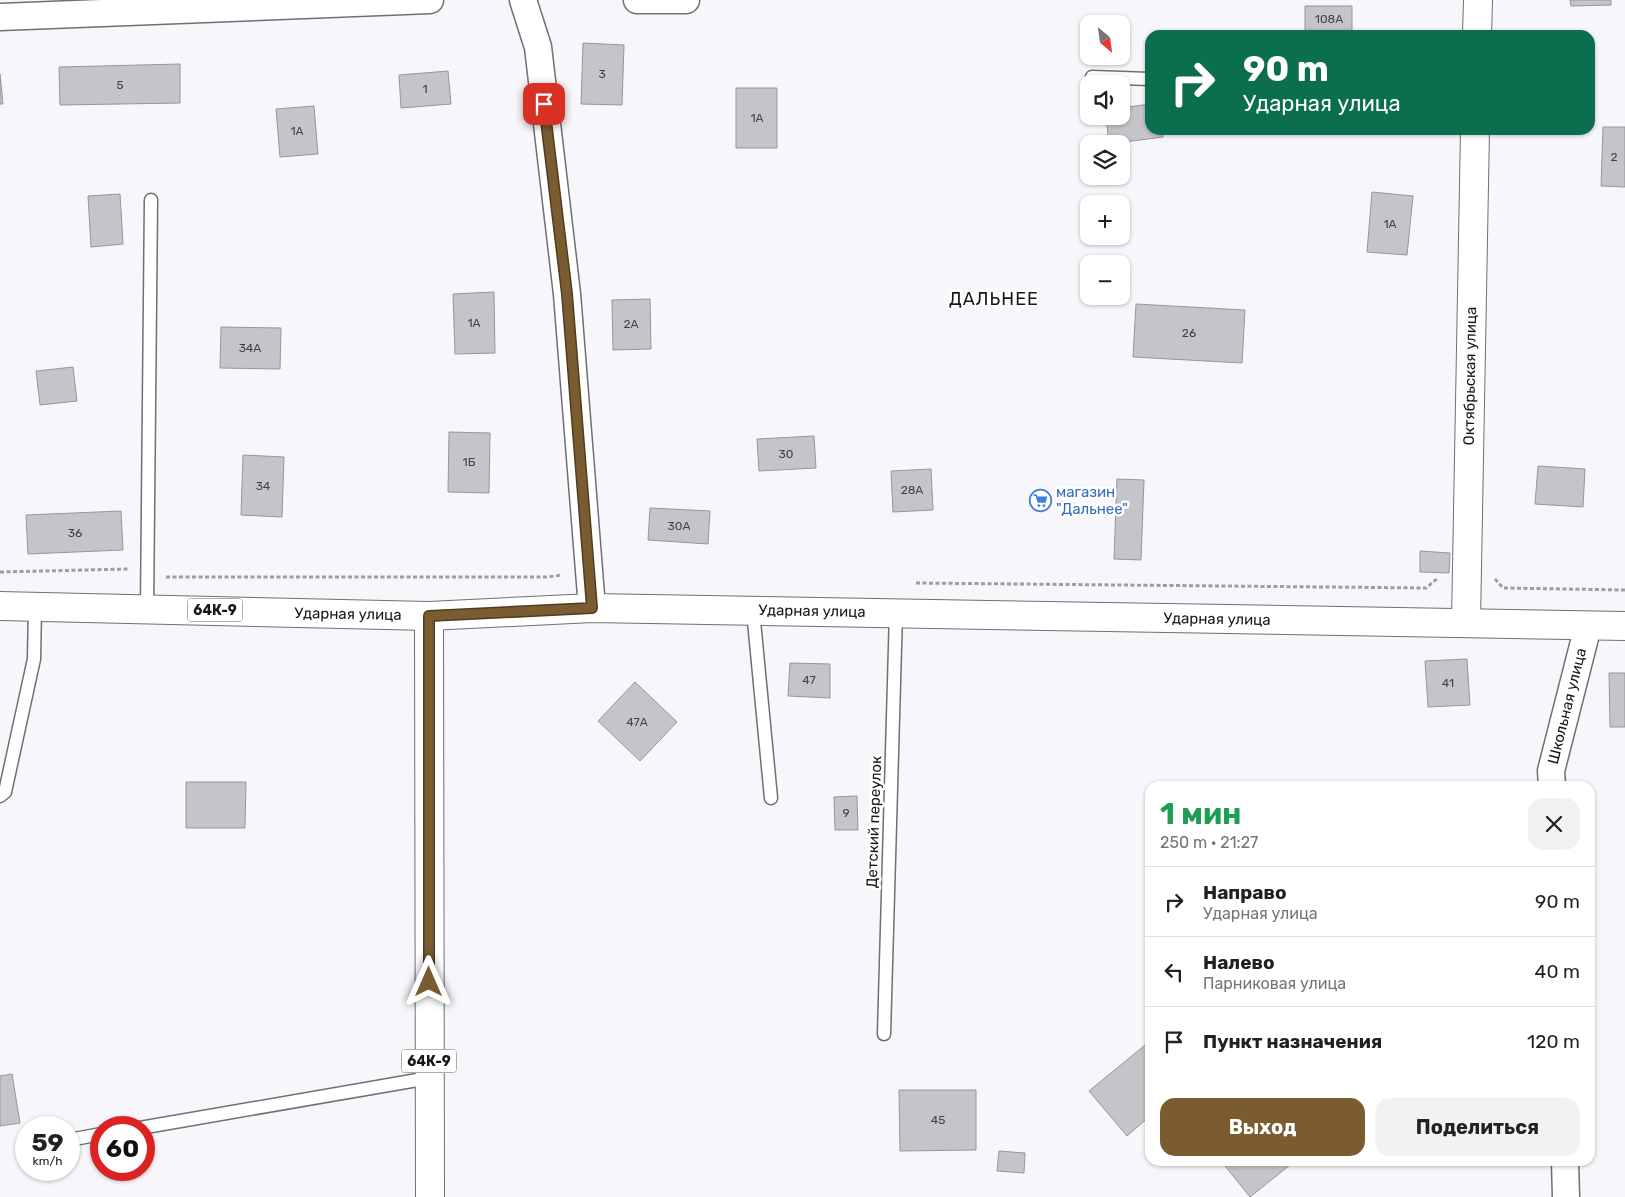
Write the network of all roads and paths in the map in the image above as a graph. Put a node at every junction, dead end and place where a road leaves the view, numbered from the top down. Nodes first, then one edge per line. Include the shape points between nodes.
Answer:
1 (430, 0) edge
2 (523, 0) edge
3 (637, 0) edge
4 (686, 0) edge
5 (1478, 0) edge
6 (0, 17) edge
7 (1477, 30) edge
8 (1130, 78) edge
9 (1145, 79) edge
10 (1475, 135) edge
11 (151, 200) dead end
12 (148, 568) junction
13 (1467, 568) junction
14 (589, 570) junction
15 (0, 572) edge
16 (912, 583) dead end
17 (1625, 590) edge
18 (0, 606) edge
19 (36, 606) junction
20 (592, 608) junction
21 (147, 609) junction
22 (754, 611) junction
23 (896, 612) junction
24 (429, 616) junction
25 (1466, 622) junction
26 (1588, 626) junction
27 (1625, 626) edge
28 (1552, 781) edge
29 (0, 796) edge
30 (771, 798) dead end
31 (884, 1034) dead end
32 (430, 1078) junction
33 (155, 1125) edge
34 (1565, 1166) edge
35 (430, 1197) edge
36 (1566, 1197) edge

1 - 6 street
2 - 14 street via 538,47 560,235
3 - 4 street
5 - 7 street
8 - 9 lane
10 - 13 street, Октябрьская улица
11 - 12 lane
12 - 14 path via 157,568 166,576 174,577 548,577
12 - 15 path
12 - 21 lane
13 - 16 path via 1443,573 1426,588
13 - 17 path via 1483,564 1502,588
13 - 25 street, Октябрьская улица
14 - 20 street
18 - 19 street, Ударная улица / 64К-9
19 - 21 street, Ударная улица / 64К-9
19 - 29 lane via 34,659 28,693 5,792
20 - 22 street, Ударная улица
20 - 24 street, Ударная улица
21 - 24 street, Ударная улица / 64К-9
22 - 23 street, Ударная улица
22 - 30 lane
23 - 25 street, Ударная улица
23 - 31 lane, Детский переулок
24 - 32 street, 64К-9
25 - 26 street, Ударная улица
26 - 27 street, Ударная улица
26 - 28 street, Школьная улица via 1551,771
32 - 33 lane
32 - 35 street, 64К-9
34 - 36 street

